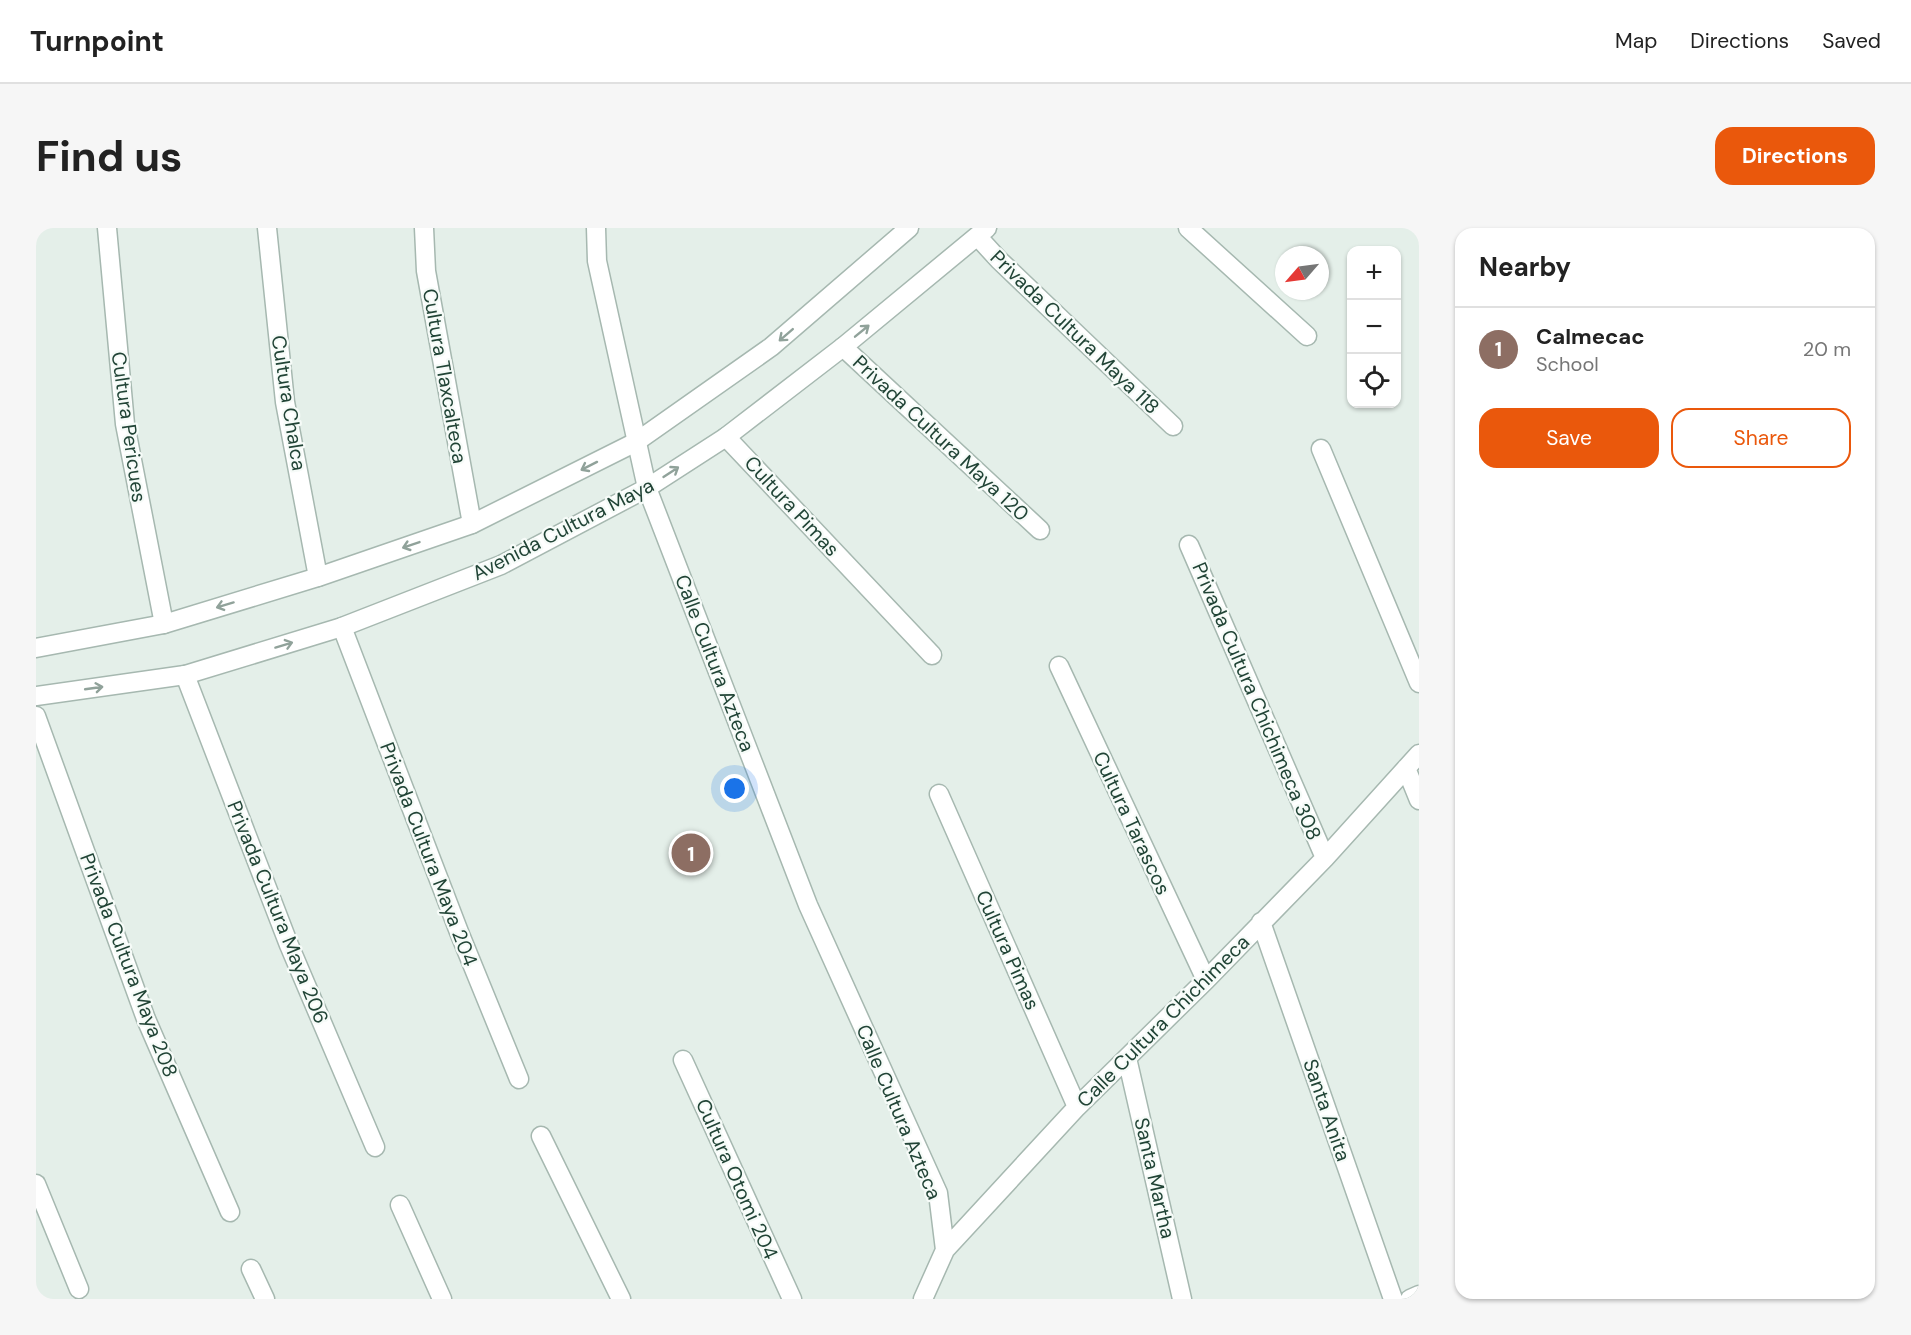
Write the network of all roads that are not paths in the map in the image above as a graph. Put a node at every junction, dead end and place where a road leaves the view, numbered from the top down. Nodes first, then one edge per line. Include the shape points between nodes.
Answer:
1 (106, 228) edge
2 (267, 228) edge
3 (424, 228) edge
4 (596, 228) edge
5 (909, 228) edge
6 (1188, 228) edge
7 (982, 232) edge
8 (1307, 336) dead end
9 (843, 347) junction
10 (1173, 426) dead end
11 (726, 437) junction
12 (636, 442) junction
13 (1321, 449) dead end
14 (647, 488) junction
15 (472, 524) junction
16 (1040, 530) dead end
17 (1190, 545) dead end
18 (318, 577) junction
19 (164, 624) junction
20 (342, 627) junction
21 (36, 648) edge
22 (932, 655) dead end
23 (1059, 666) dead end
24 (185, 675) junction
25 (1419, 683) edge
26 (36, 696) edge
27 (36, 716) edge
28 (1419, 754) edge
29 (1406, 768) junction
30 (939, 794) dead end
31 (1419, 800) edge
32 (1325, 858) junction
33 (1261, 922) junction
34 (1206, 980) junction
35 (1127, 1058) junction
36 (683, 1060) dead end
37 (519, 1079) dead end
38 (1077, 1107) junction
39 (541, 1136) dead end
40 (375, 1147) dead end
41 (36, 1184) edge
42 (400, 1205) dead end
43 (230, 1212) dead end
44 (945, 1250) junction
45 (250, 1269) dead end
46 (79, 1289) dead end
47 (1419, 1295) edge
48 (265, 1299) edge
49 (442, 1299) edge
50 (621, 1299) edge
51 (792, 1299) edge
52 (923, 1299) edge
53 (1182, 1299) edge
54 (1393, 1299) edge
55 (1410, 1299) edge

1 - 19 street, Cultura Pericues via 125,424
2 - 18 street, Cultura Chalca via 285,402
3 - 15 street, Cultura Tlaxcalteca via 426,271
4 - 12 street, Calle Cultura Azteca via 597,261
5 -> 12 street via 771,347
6 - 8 street
9 -> 7 street, Avenida Cultura Maya
7 - 10 street, Privada Cultura Maya 118 via 999,260
9 - 11 street, Avenida Cultura Maya
9 - 16 street, Privada Cultura Maya 120
14 -> 11 street, Avenida Cultura Maya
11 - 22 street, Cultura Pimas
12 - 14 street, Calle Cultura Azteca
12 -> 15 street
13 - 25 street
14 - 20 street, Avenida Cultura Maya via 501,565
14 - 44 street, Calle Cultura Azteca via 808,905 938,1193
15 -> 18 street
17 - 32 street, Privada Cultura Chichimeca 308
18 -> 19 street
19 - 21 street
24 -> 20 street, Avenida Cultura Maya
20 - 37 street, Privada Cultura Maya 204
23 - 34 street, Cultura Tarascos
26 -> 24 street, Avenida Cultura Maya
24 - 40 street, Privada Cultura Maya 206 via 289,945
27 - 43 street, Privada Cultura Maya 208 via 146,1019
28 - 29 street, Calle Cultura Chichimeca
29 - 31 street
29 - 32 street, Calle Cultura Chichimeca
30 - 38 street, Cultura Pimas
32 - 33 street, Calle Cultura Chichimeca
33 - 34 street, Calle Cultura Chichimeca
33 - 54 street, Santa Anita
34 - 35 street, Calle Cultura Chichimeca
35 - 38 street, Calle Cultura Chichimeca
35 - 53 street, Santa Martha
36 - 51 street, Cultura Otomi 204
38 - 44 street, Calle Cultura Chichimeca
39 - 50 street
41 - 46 street
42 - 49 street
44 - 52 street, Calle Cultura Chichimeca
45 - 48 street
47 - 55 street

